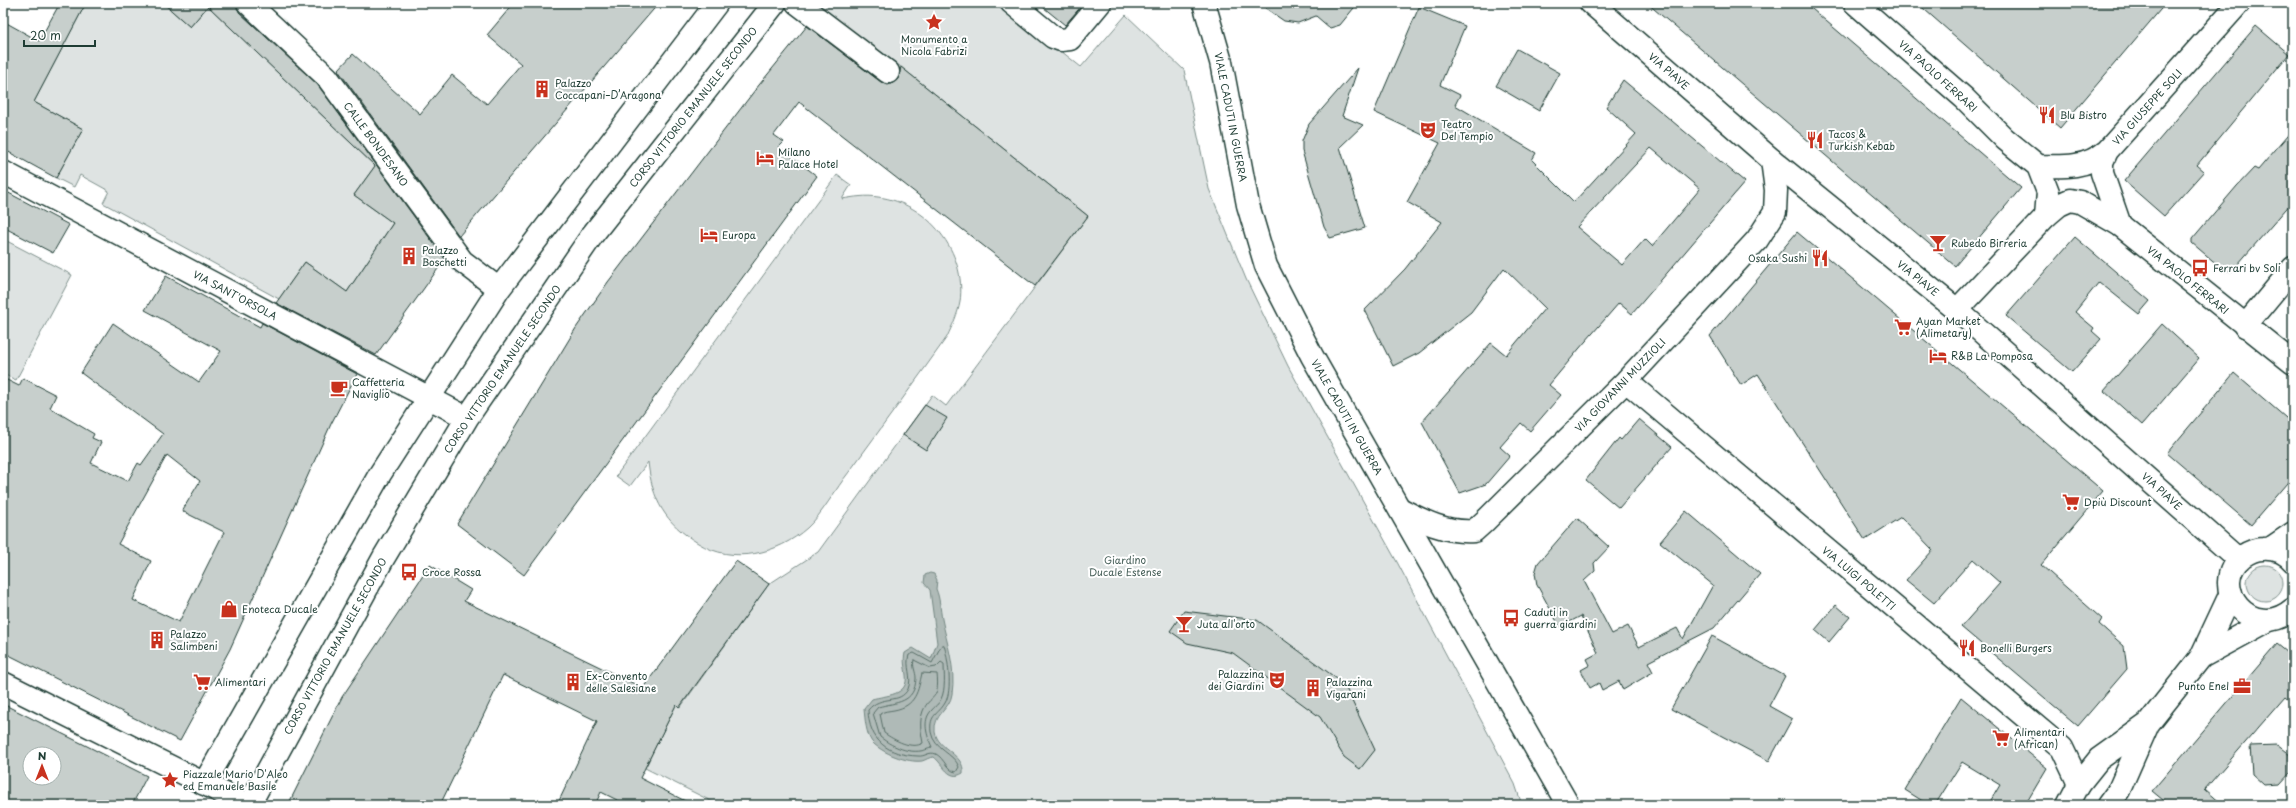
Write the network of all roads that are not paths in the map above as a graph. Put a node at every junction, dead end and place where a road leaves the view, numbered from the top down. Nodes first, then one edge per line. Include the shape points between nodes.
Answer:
1 (248, 3) edge
2 (717, 3) edge
3 (775, 3) edge
4 (797, 3) edge
5 (1012, 3) edge
6 (1100, 3) edge
7 (1204, 3) edge
8 (1591, 3) edge
9 (1855, 3) edge
10 (2239, 3) edge
11 (888, 72) dead end
12 (2107, 151) junction
13 (1772, 160) junction
14 (2038, 166) junction
15 (3, 172) edge
16 (2046, 216) junction
17 (2120, 225) junction
18 (2293, 268) edge
19 (499, 289) junction
20 (1957, 310) junction
21 (2245, 326) junction
22 (2293, 363) edge
23 (1626, 381) junction
24 (428, 397) junction
25 (467, 418) junction
26 (1400, 509) junction
27 (2293, 533) edge
28 (2270, 548) junction
29 (2239, 560) junction
30 (2293, 561) edge
31 (2231, 593) junction
32 (2293, 609) edge
33 (2267, 620) junction
34 (2201, 657) junction
35 (3, 683) edge
36 (2148, 724) junction
37 (1534, 748) junction
38 (2062, 748) junction
39 (2099, 759) junction
40 (204, 784) junction
41 (2079, 784) junction
42 (2118, 800) edge
43 (248, 805) edge
44 (1556, 805) edge
45 (1568, 805) edge
46 (2068, 805) edge

1 - 19 street, CALLE BONDESANO via 327,77 462,261
2 - 19 street
3 - 25 street, CORSO VITTORIO EMANUELE SECONDO via 593,234
4 - 11 street
5 - 6 street via 1053,37 1061,40 1070,39
7 - 26 street, VIALE CADUTI IN GUERRA via 1221,62 1248,204 1266,266 1312,356
8 - 13 street, VIA PIAVE
9 - 14 street, VIA PAOLO FERRARI
10 - 12 street, VIA GIUSEPPE SOLI
12 - 14 street via 2097,160 2068,168
12 - 17 street, VIA GIUSEPPE SOLI via 2102,162 2102,173
13 - 20 street, VIA PIAVE
13 - 23 street, VIA GIOVANNI MUZZIOLI via 1776,190 1775,212 1757,240
14 - 16 street, VIA PAOLO FERRARI via 2048,192
15 - 24 street, VIA SANT'ORSOLA
16 - 17 street, VIA PAOLO FERRARI via 2059,204 2070,200 2080,202
16 - 20 street
17 - 21 street, VIA PAOLO FERRARI
18 - 21 street
19 - 24 street
20 - 29 street, VIA PIAVE
21 - 22 street, VIA PAOLO FERRARI
23 - 26 street, VIA GIOVANNI MUZZIOLI via 1474,531 1442,529
23 - 38 street, VIA LUIGI POLETTI
24 - 25 street, VIA SANT'ORSOLA
24 - 40 street via 380,474
25 - 43 street, CORSO VITTORIO EMANUELE SECONDO via 384,557
26 - 37 street, VIALE CADUTI IN GUERRA
27 - 28 street
28 - 29 street via 2254,551
28 - 30 street via 2281,551
29 - 31 street via 2230,581
31 - 33 street via 2240,610 2257,620
31 - 34 street
32 - 33 street via 2277,619
33 - 34 street
34 - 36 street
35 - 40 street
36 - 39 street
36 - 42 street
37 - 44 street, VIALE CADUTI IN GUERRA
37 - 45 street
38 - 39 street via 2087,758
38 - 41 street, VIA LUIGI POLETTI
39 - 41 street
40 - 43 street
41 - 46 street

